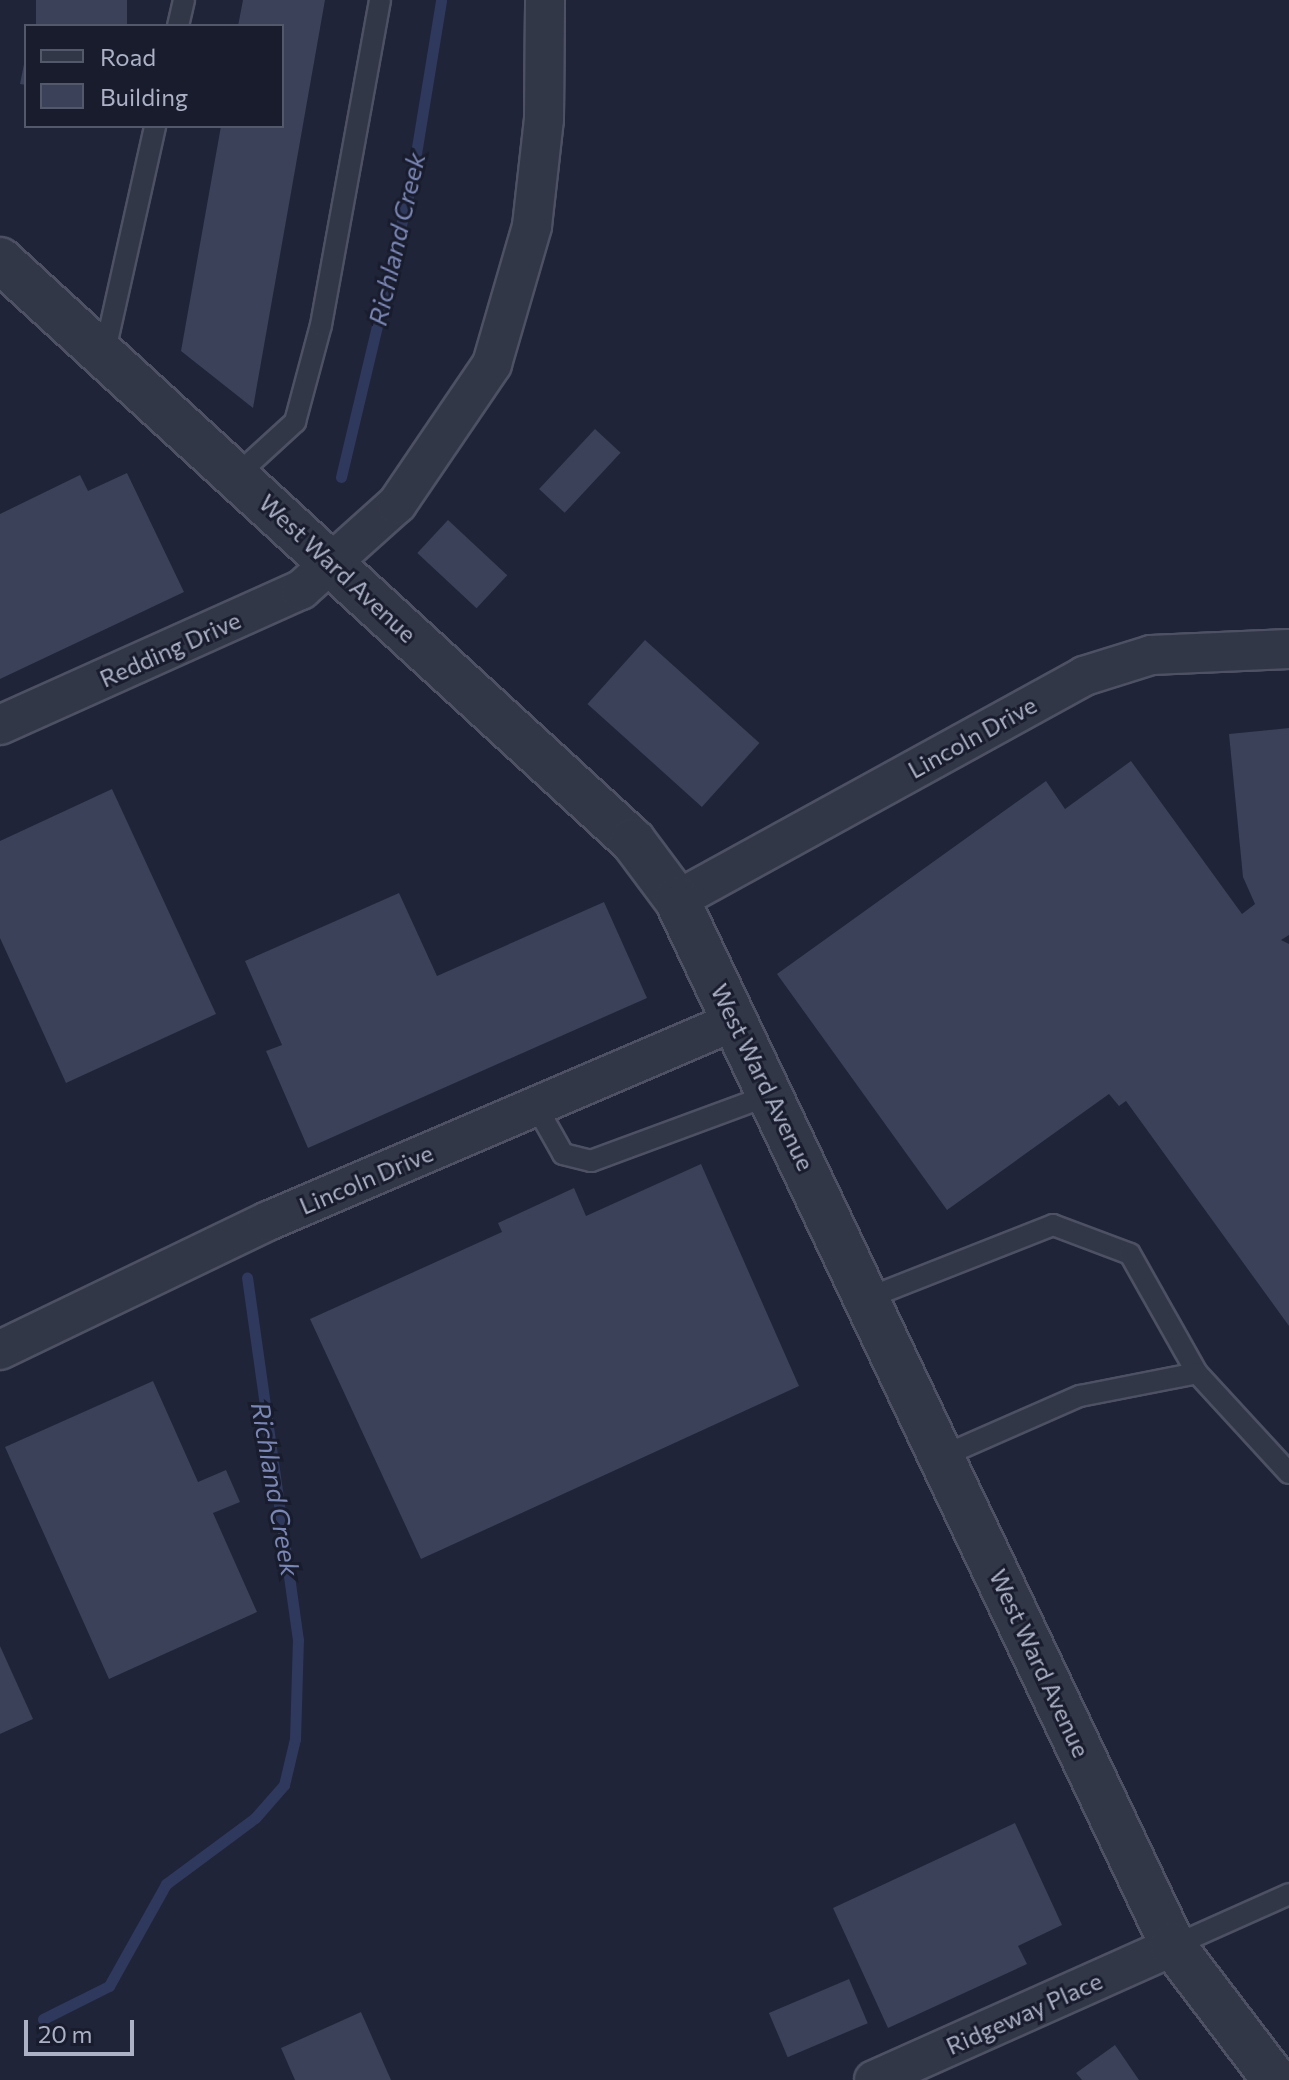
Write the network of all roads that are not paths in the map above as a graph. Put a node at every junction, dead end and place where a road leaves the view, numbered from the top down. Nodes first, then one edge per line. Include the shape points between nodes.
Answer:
1 (184, 0) edge
2 (380, 0) edge
3 (545, 0) edge
4 (178, 24) edge
5 (155, 128) edge
6 (0, 260) edge
7 (104, 355) junction
8 (237, 475) junction
9 (336, 565) junction
10 (1289, 649) edge
11 (0, 725) edge
12 (677, 900) junction
13 (737, 1020) junction
14 (772, 1094) junction
15 (536, 1106) junction
16 (868, 1298) junction
17 (0, 1350) edge
18 (1197, 1373) junction
19 (943, 1456) junction
20 (1289, 1473) edge
21 (1289, 1894) edge
22 (1173, 1946) junction
23 (874, 2080) edge
24 (1275, 2080) edge

1 - 4 lane
2 - 8 lane via 321,325 295,422
3 - 9 street, Redding Drive via 544,119 532,226 492,364 397,504
5 - 7 lane
6 - 7 street, West Ward Avenue
7 - 8 street, West Ward Avenue
8 - 9 street, West Ward Avenue
9 - 11 street, Redding Drive via 301,590
9 - 12 street, West Ward Avenue via 633,841
10 - 12 street, Lincoln Drive via 1151,655 1084,676
12 - 13 street, West Ward Avenue
13 - 14 street, West Ward Avenue
13 - 15 street, Lincoln Drive
14 - 15 lane via 591,1161 563,1154
14 - 16 street, West Ward Avenue
15 - 17 street, Lincoln Drive via 268,1221
16 - 18 lane via 1053,1225 1130,1254
16 - 19 street, West Ward Avenue
18 - 19 lane via 1080,1396
18 - 20 lane
19 - 22 street, West Ward Avenue
21 - 22 lane
22 - 23 street, Ridgeway Place
22 - 24 street, West Ward Avenue

